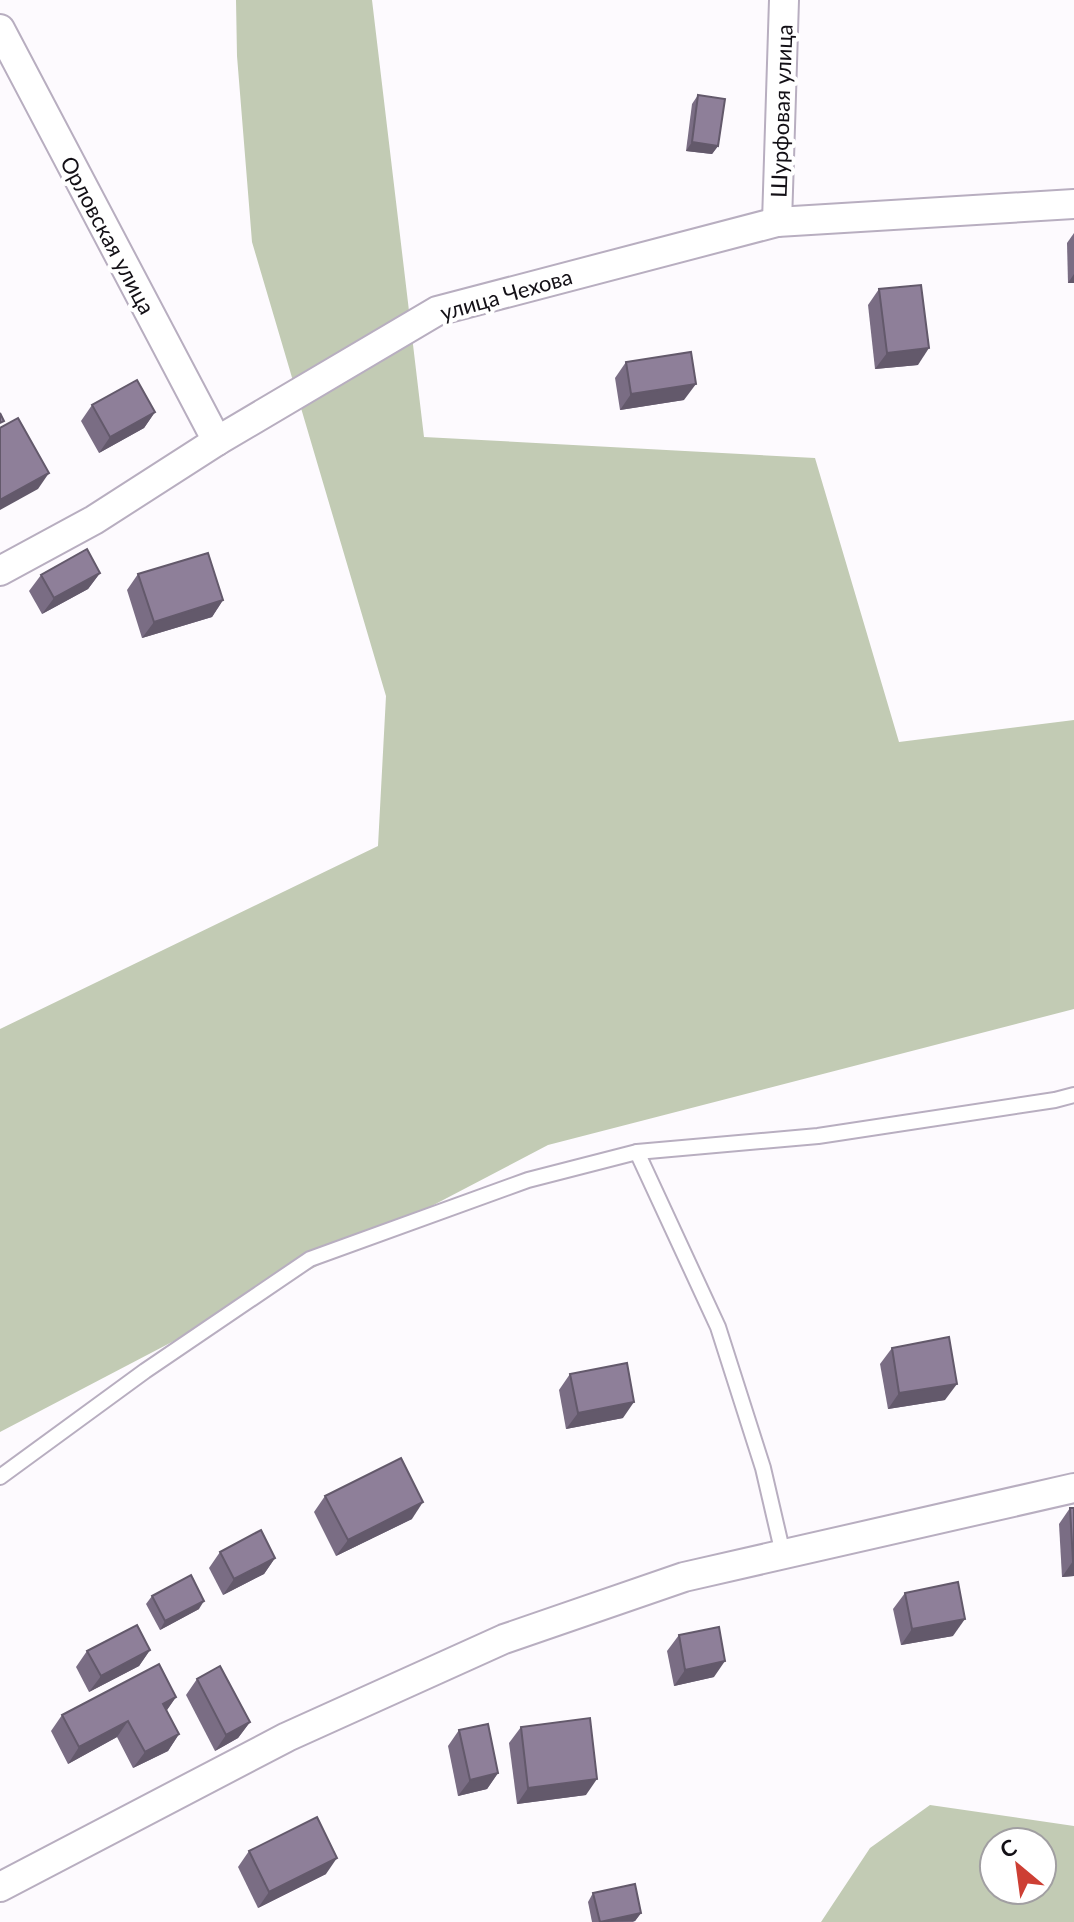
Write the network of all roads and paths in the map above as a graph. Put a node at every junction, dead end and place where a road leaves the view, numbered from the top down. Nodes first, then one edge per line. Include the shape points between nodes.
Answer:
1 (784, 0) edge
2 (0, 29) edge
3 (1074, 204) edge
4 (777, 222) junction
5 (217, 441) junction
6 (0, 571) edge
7 (1074, 1095) edge
8 (637, 1152) junction
9 (0, 1477) edge
10 (1074, 1488) edge
11 (783, 1554) junction
12 (0, 1887) edge

1 - 4 street, Шурфовая улица
2 - 5 street, Орловская улица
3 - 4 street, улица Чехова
4 - 5 street, улица Чехова via 437,311
5 - 6 street, улица Чехова via 94,520
7 - 8 lane via 818,1136
8 - 9 lane via 528,1180 310,1259
8 - 11 lane via 718,1327 763,1468
10 - 11 street
11 - 12 street via 684,1577 504,1639 287,1737

